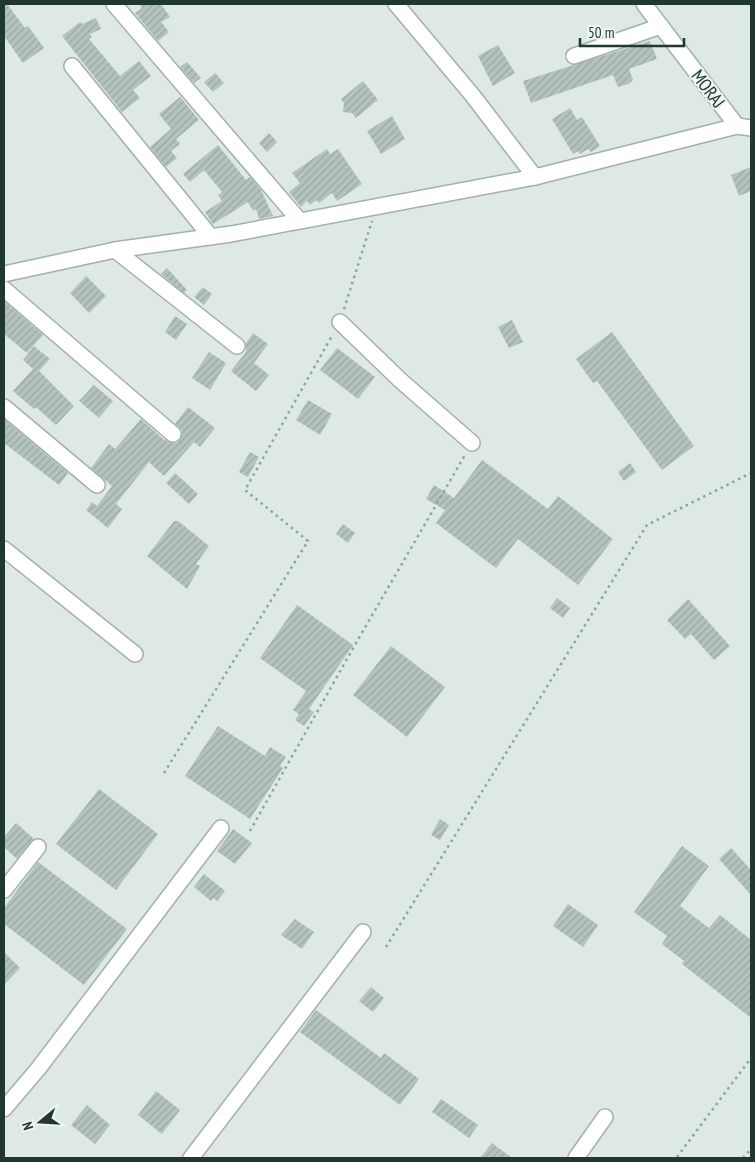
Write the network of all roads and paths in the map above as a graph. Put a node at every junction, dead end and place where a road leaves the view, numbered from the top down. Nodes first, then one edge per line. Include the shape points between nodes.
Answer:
1 (114, 4) edge
2 (396, 4) edge
3 (644, 4) edge
4 (660, 26) junction
5 (574, 56) dead end
6 (72, 66) dead end
7 (744, 127) edge
8 (535, 177) junction
9 (377, 206) junction
10 (299, 220) junction
11 (211, 237) junction
12 (115, 250) junction
13 (4, 274) edge
14 (4, 289) edge
15 (340, 322) junction
16 (236, 346) dead end
17 (4, 407) edge
18 (173, 434) dead end
19 (472, 443) joint
20 (751, 473) edge
21 (97, 485) dead end
22 (4, 548) edge
23 (134, 654) dead end
24 (164, 772) dead end
25 (221, 828) dead end
26 (250, 831) dead end
27 (38, 847) dead end
28 (4, 890) edge
29 (363, 932) dead end
30 (386, 947) dead end
31 (751, 1058) edge
32 (4, 1109) edge
33 (605, 1117) dead end
34 (751, 1148) edge
35 (677, 1157) dead end
36 (191, 1158) edge
37 (576, 1158) edge
38 (743, 1158) edge

1 - 10 street
2 - 8 street
3 - 4 street, MORAJ
4 - 5 street
4 - 7 street, MORAJ
6 - 11 street
7 - 8 street
8 - 9 street
9 - 10 street
9 - 15 path
10 - 11 street
11 - 12 street
12 - 13 street
12 - 16 street
14 - 18 street
15 - 19 street
15 - 24 path via 245,490 308,540
17 - 21 street
19 - 26 path
20 - 30 path via 647,525
22 - 23 street
25 - 32 street
27 - 28 street
29 - 36 street
31 - 35 path
33 - 37 street
34 - 38 path

